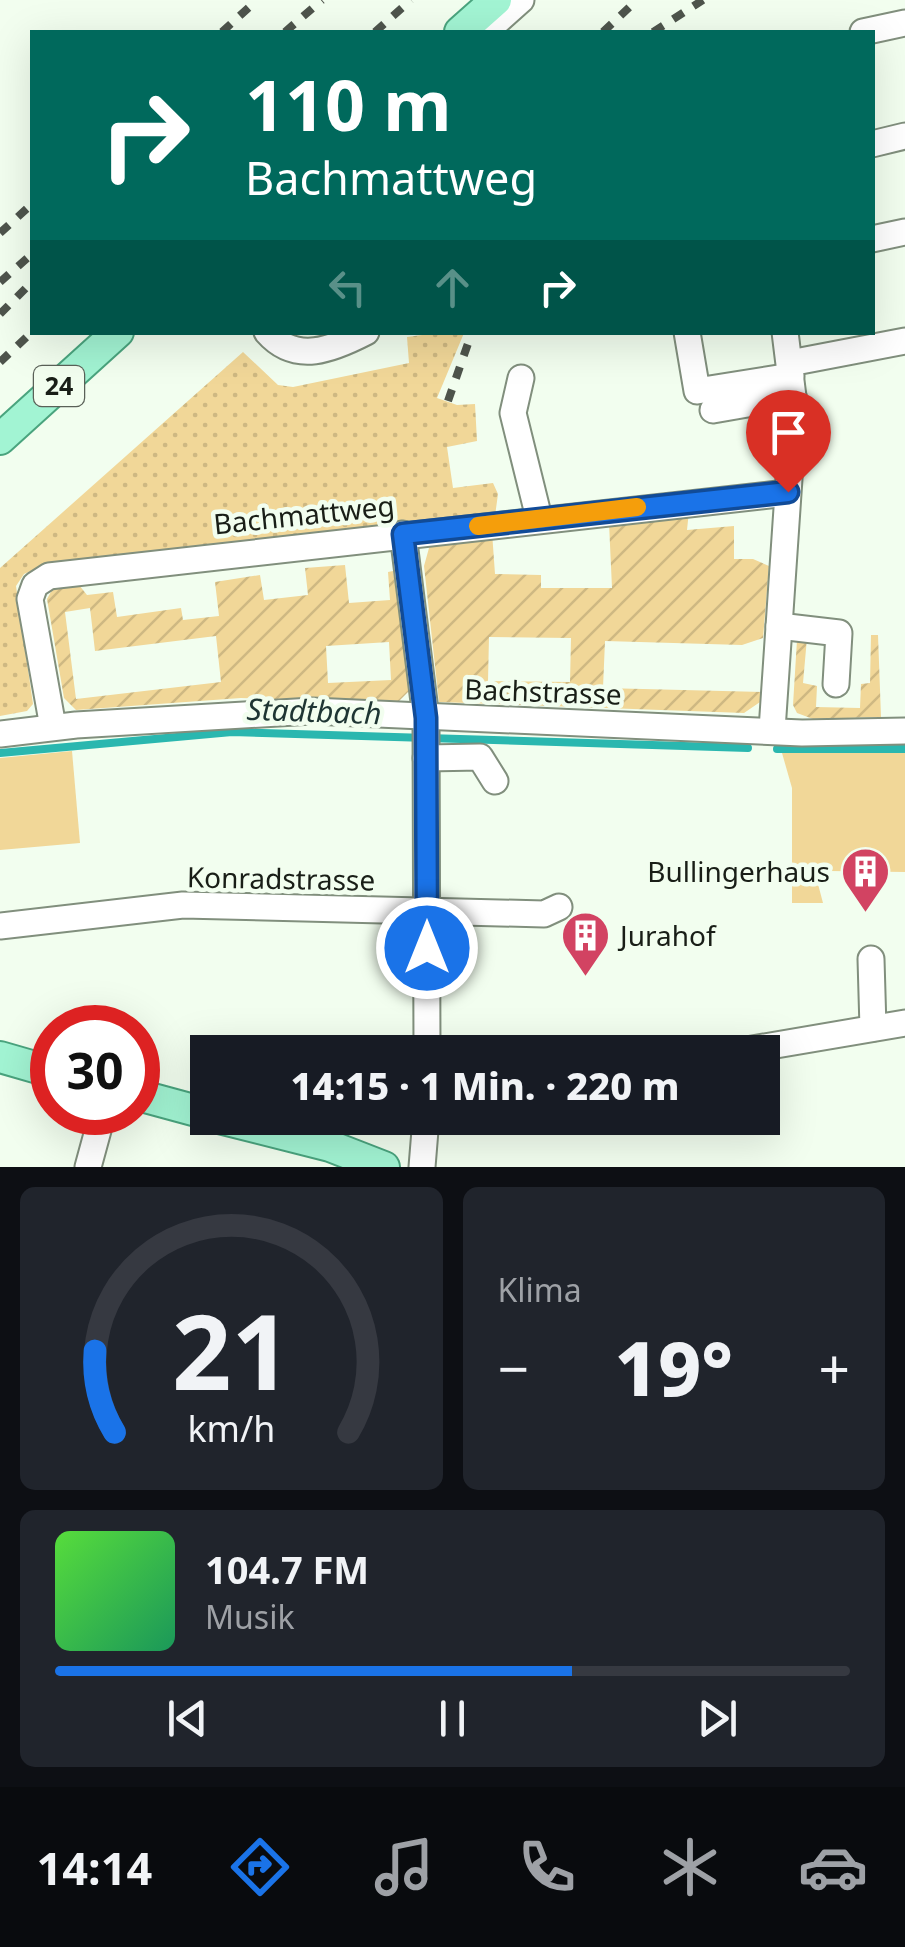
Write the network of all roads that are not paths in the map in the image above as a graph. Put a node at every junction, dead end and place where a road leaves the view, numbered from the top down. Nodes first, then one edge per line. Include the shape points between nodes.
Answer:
1 (496, 0) edge
2 (521, 0) edge
3 (905, 23) edge
4 (462, 30) edge
5 (487, 30) edge
6 (872, 30) edge
7 (905, 136) edge
8 (875, 143) edge
9 (905, 232) edge
10 (875, 239) edge
11 (115, 335) edge
12 (270, 335) edge
13 (360, 335) edge
14 (688, 335) edge
15 (784, 335) edge
16 (905, 341) edge
17 (520, 378) dead end
18 (791, 378) junction
19 (714, 410) dead end
20 (0, 439) edge
21 (788, 492) junction
22 (539, 518) junction
23 (403, 534) junction
24 (778, 626) junction
25 (836, 684) dead end
26 (53, 727) junction
27 (772, 730) junction
28 (905, 731) edge
29 (0, 734) edge
30 (426, 741) junction
31 (496, 781) dead end
32 (559, 907) dead end
33 (0, 913) edge
34 (427, 914) junction
35 (0, 926) edge
36 (871, 960) dead end
37 (905, 1022) edge
38 (873, 1028) junction
39 (426, 1035) edge
40 (780, 1044) edge
41 (0, 1057) edge
42 (30, 1066) edge
43 (160, 1101) edge
44 (190, 1109) edge
45 (97, 1135) edge
46 (292, 1135) edge
47 (425, 1135) edge
48 (301, 1137) joint
49 (88, 1167) edge
50 (384, 1167) edge
51 (422, 1167) edge

1 - 4 main road
2 - 5 street
3 - 6 street
7 - 8 street
9 - 10 street
11 - 20 main road, 24
12 - 13 street via 301,353
14 - 18 street via 698,391
15 - 18 street
16 - 18 street
17 - 22 street via 514,413
18 - 19 street
18 - 21 street
21 - 22 street, Bachmattweg
21 - 24 street
22 - 23 street, Bachmattweg
23 - 26 street, Bachmattweg via 50,576 35,585 30,599
23 - 30 street
24 - 25 street via 839,634
24 - 27 street
26 - 29 street, Bachstrasse
26 - 30 street, Bachstrasse via 312,712
27 - 28 street, Bachstrasse
27 - 30 street, Bachstrasse
30 - 31 street via 480,757
30 - 34 street
32 - 34 street, Konradstrasse via 544,914
33 - 35 street, Konradstrasse
34 - 35 street, Konradstrasse via 183,905
34 - 39 street
36 - 38 street
37 - 38 street
38 - 40 street
41 - 42 main road
43 - 44 main road
45 - 49 street
46 - 48 main road
47 - 51 street
48 - 50 main road

